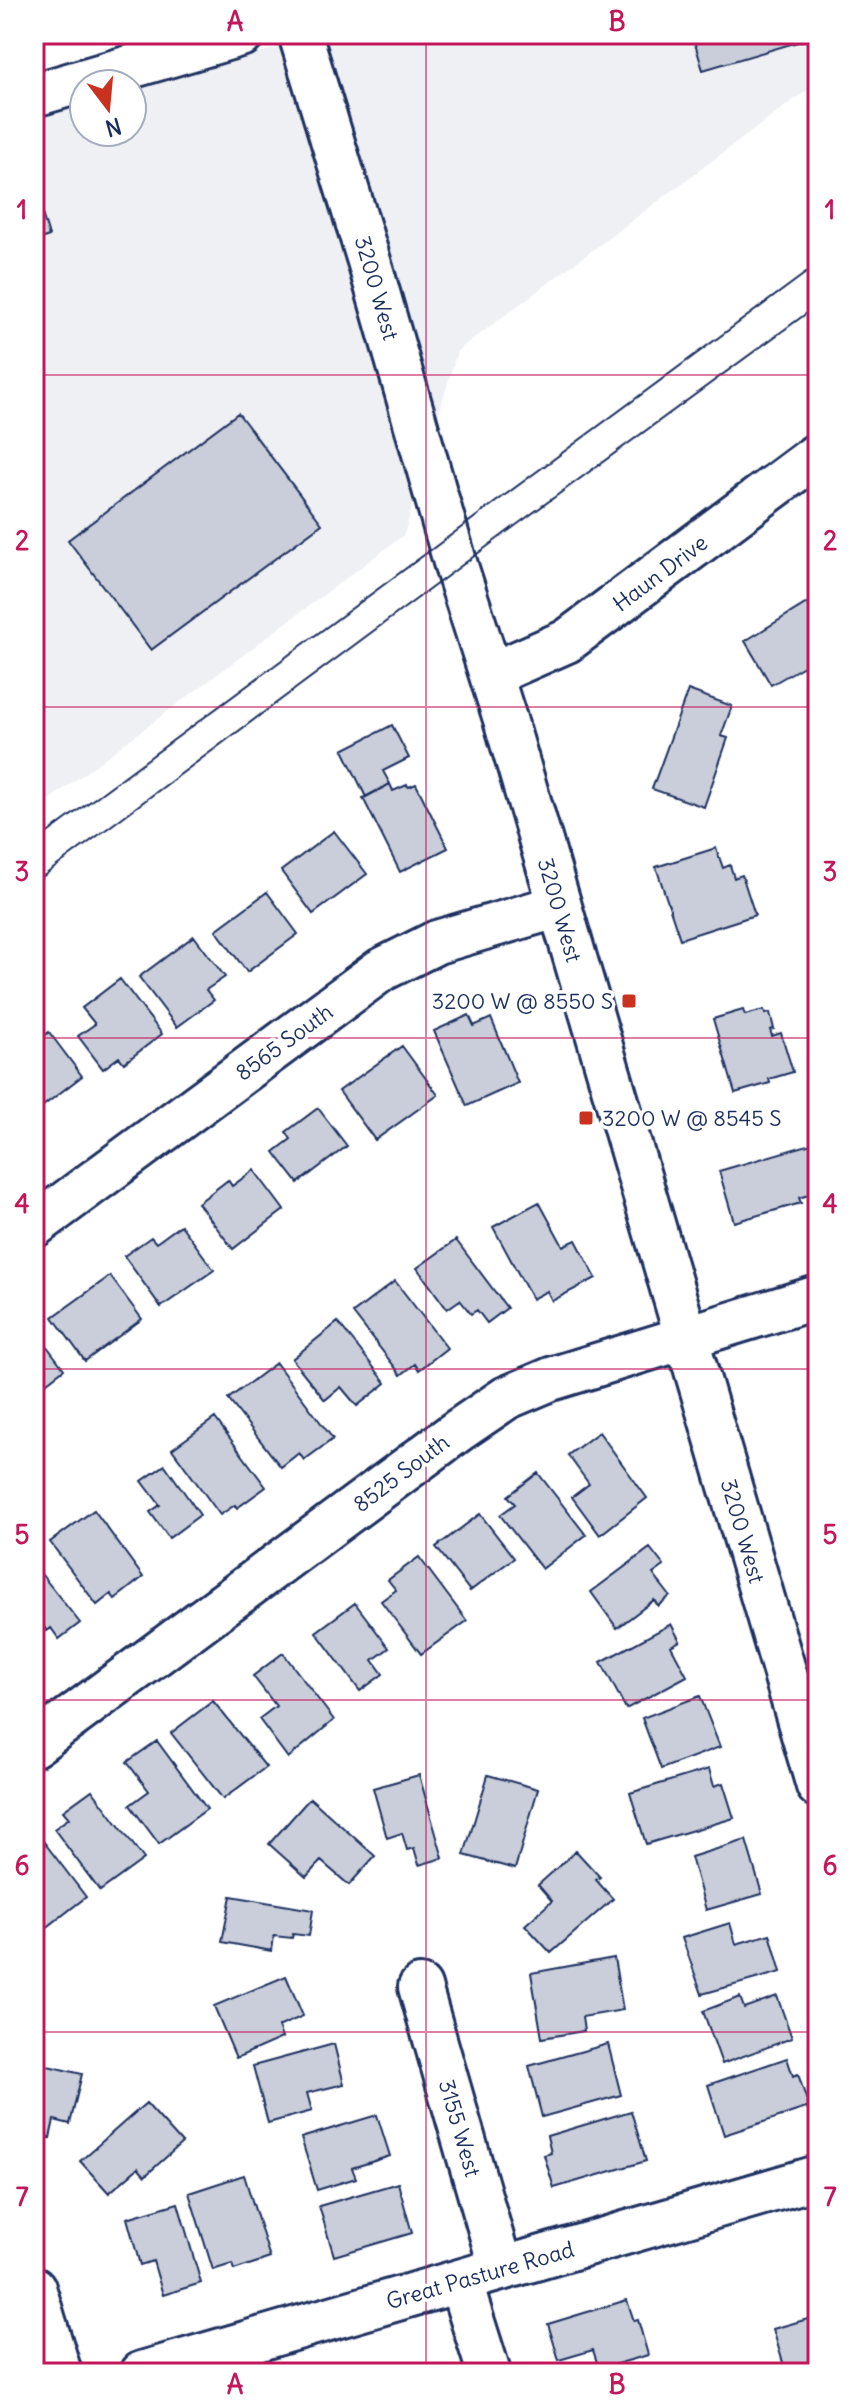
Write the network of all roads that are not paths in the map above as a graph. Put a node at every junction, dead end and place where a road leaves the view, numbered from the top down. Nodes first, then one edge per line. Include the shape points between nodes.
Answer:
1 (243, 34) edge
2 (300, 34) edge
3 (34, 95) edge
4 (818, 454) edge
5 (492, 674) junction
6 (559, 906) junction
7 (34, 1226) edge
8 (818, 1297) edge
9 (686, 1336) junction
10 (34, 1745) edge
11 (818, 1786) edge
12 (420, 1987) dead end
13 (818, 2177) edge
14 (501, 2269) junction
15 (460, 2281) junction
16 (34, 2288) edge
17 (60, 2373) edge
18 (142, 2373) edge
19 (489, 2373) edge

1 - 3 street
2 - 5 street, 3200 West
4 - 5 street, Haun Drive via 567,641
5 - 6 street, 3200 West
6 - 7 street, 8565 South via 437,942 381,970
6 - 9 street, 3200 West
8 - 9 street, 8525 South
9 - 10 street, 8525 South via 506,1398
9 - 11 street, 3200 West
12 - 14 street, 3155 West
13 - 14 street, Great Pasture Road
14 - 15 street, Great Pasture Road
15 - 18 street, Great Pasture Road
15 - 19 street
16 - 17 street

